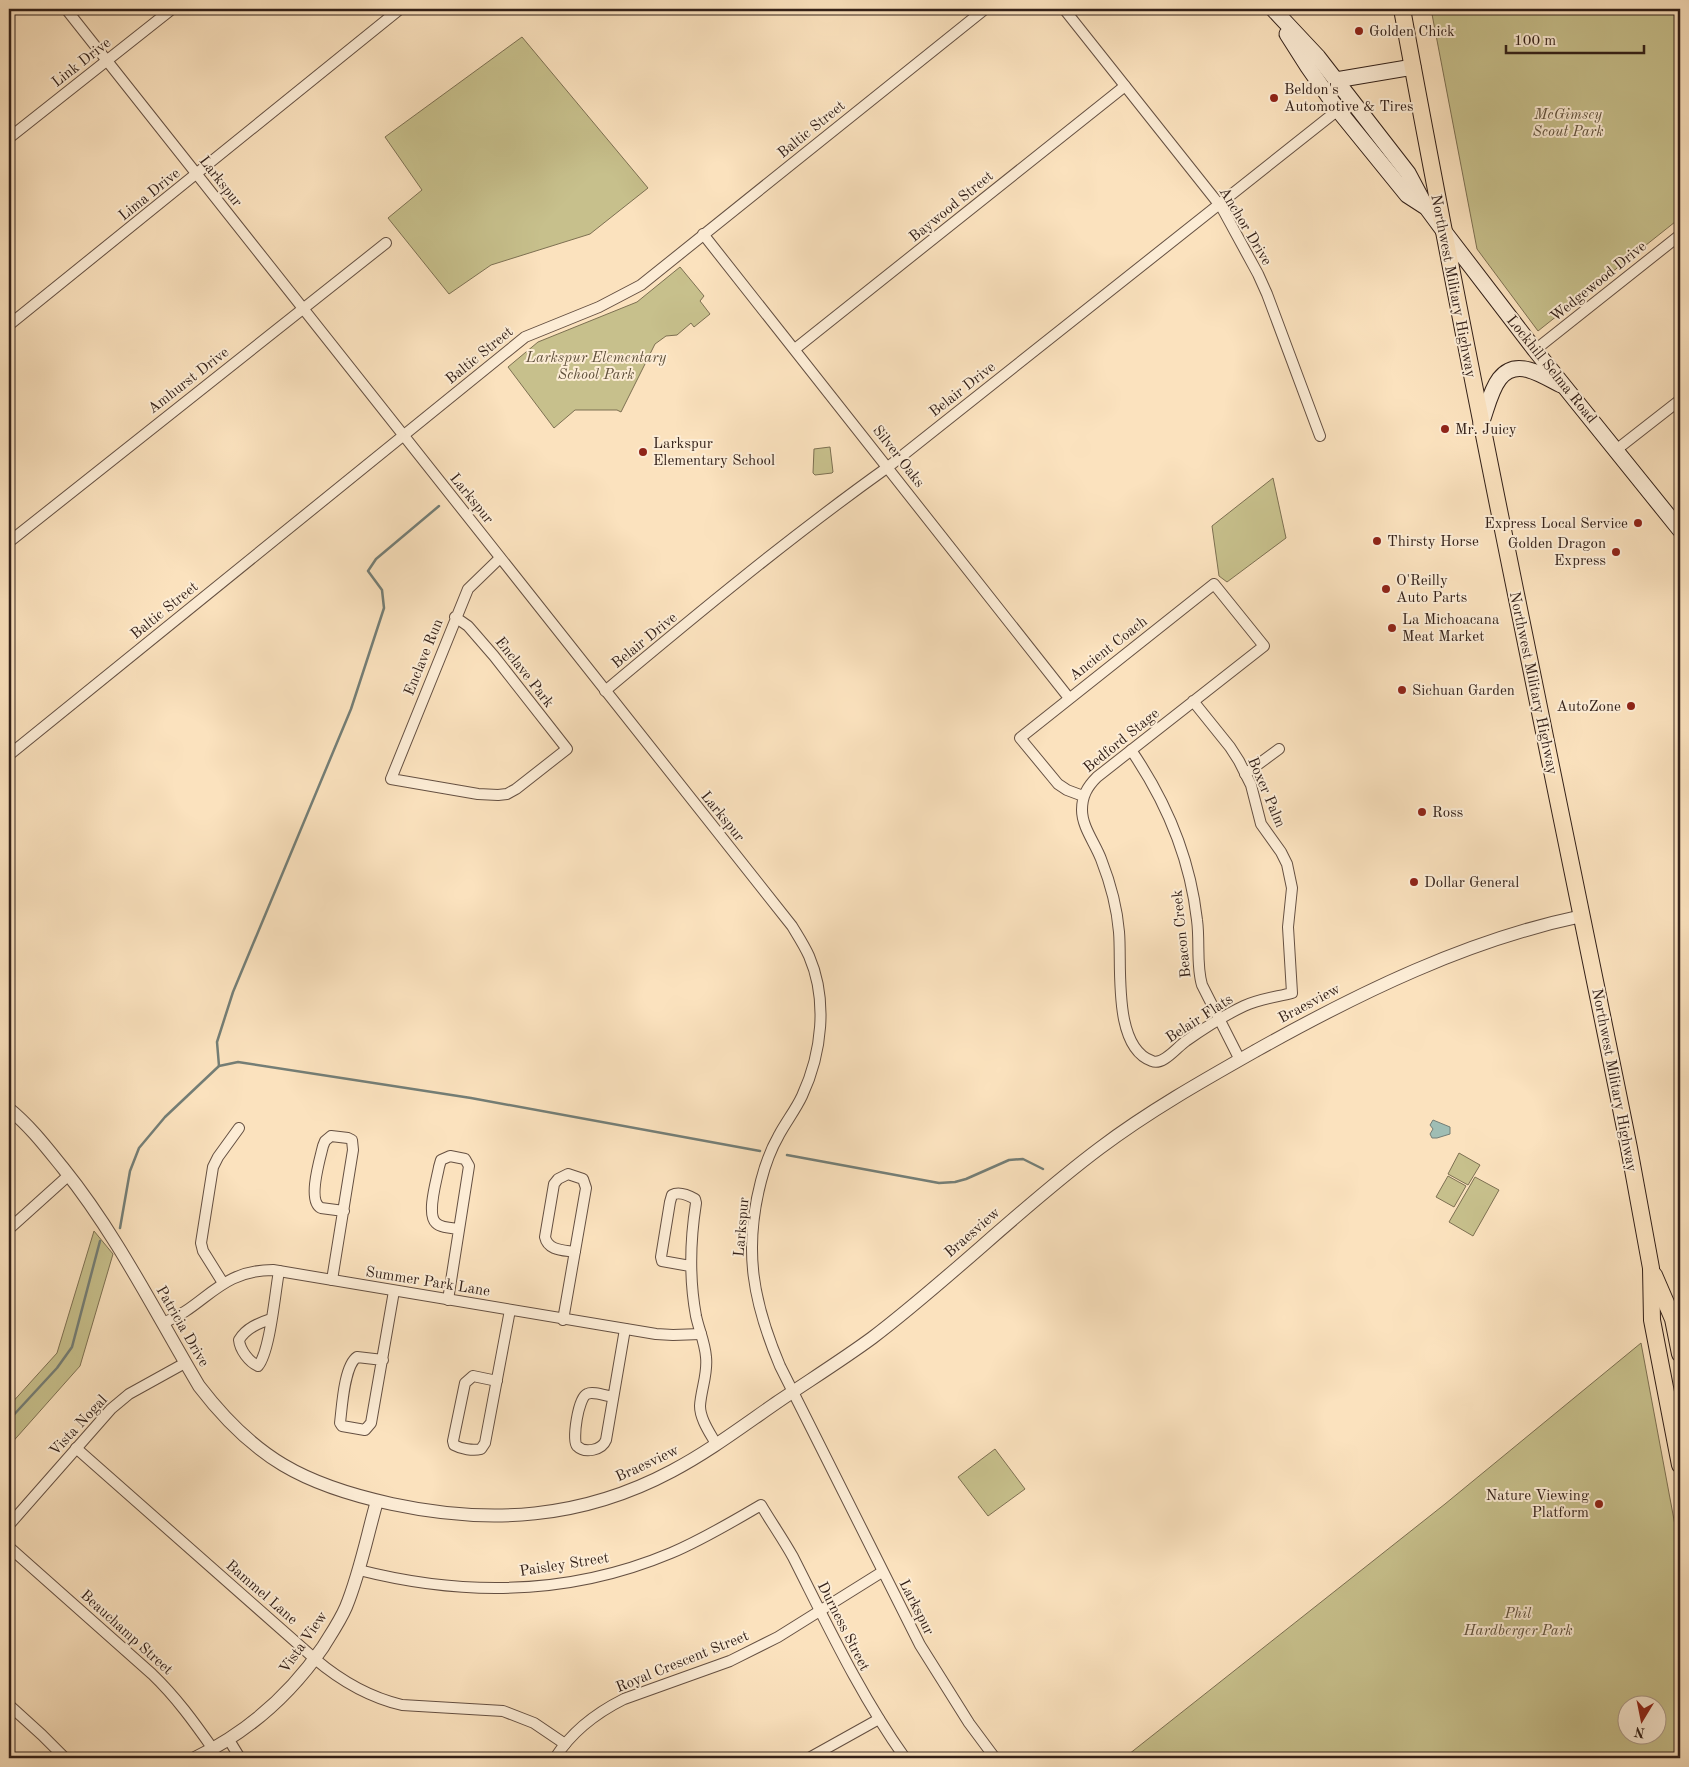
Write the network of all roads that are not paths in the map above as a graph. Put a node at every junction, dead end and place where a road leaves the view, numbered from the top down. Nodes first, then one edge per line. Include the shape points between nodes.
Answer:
1 (66, 9) edge
2 (172, 9) edge
3 (400, 9) edge
4 (986, 9) edge
5 (1064, 9) edge
6 (1272, 9) edge
7 (1402, 9) edge
8 (108, 60) junction
9 (1413, 67) junction
10 (1336, 80) junction
11 (1125, 86) junction
12 (1338, 110) junction
13 (1378, 134) junction
14 (9, 138) edge
15 (197, 174) junction
16 (1219, 204) junction
17 (1426, 207) junction
18 (1443, 230) junction
19 (703, 234) junction
20 (1680, 234) edge
21 (386, 242) dead end
22 (303, 307) junction
23 (9, 325) edge
24 (795, 349) junction
25 (1535, 350) junction
26 (1566, 388) junction
27 (1680, 400) edge
28 (1482, 424) junction
29 (403, 436) junction
30 (1320, 436) dead end
31 (1616, 450) junction
32 (888, 467) junction
33 (1680, 530) edge
34 (9, 542) edge
35 (500, 558) junction
36 (455, 617) junction
37 (1264, 646) joint
38 (605, 691) junction
39 (1069, 698) junction
40 (1193, 701) junction
41 (1279, 749) dead end
42 (1131, 750) junction
43 (9, 754) edge
44 (1245, 774) junction
45 (390, 779) joint
46 (1083, 796) junction
47 (1582, 916) junction
48 (1292, 993) joint
49 (1221, 1020) junction
50 (1240, 1060) junction
51 (1154, 1062) joint
52 (9, 1109) edge
53 (239, 1128) dead end
54 (69, 1175) junction
55 (344, 1211) junction
56 (9, 1229) edge
57 (459, 1229) junction
58 (575, 1252) junction
59 (690, 1266) junction
60 (1651, 1268) junction
61 (279, 1272) junction
62 (332, 1280) junction
63 (222, 1283) junction
64 (394, 1291) junction
65 (448, 1300) junction
66 (510, 1310) junction
67 (271, 1319) dead end
68 (563, 1320) junction
69 (163, 1323) junction
70 (625, 1329) junction
71 (701, 1334) junction
72 (1680, 1354) edge
73 (383, 1360) junction
74 (185, 1363) junction
75 (497, 1381) junction
76 (793, 1392) junction
77 (613, 1397) junction
78 (716, 1444) junction
79 (76, 1448) junction
80 (1680, 1465) edge
81 (377, 1501) junction
82 (761, 1504) joint
83 (9, 1525) edge
84 (9, 1548) edge
85 (359, 1570) junction
86 (882, 1572) junction
87 (819, 1610) junction
88 (315, 1659) junction
89 (9, 1705) edge
90 (879, 1719) junction
91 (229, 1740) junction
92 (565, 1744) junction
93 (213, 1750) junction
94 (65, 1758) edge
95 (195, 1758) edge
96 (240, 1758) edge
97 (555, 1758) edge
98 (809, 1758) edge
99 (905, 1758) edge
100 (996, 1758) edge

1 - 8 street, Larkspur
2 - 8 street, Link Drive
3 - 15 street, Lima Drive
4 - 19 street, Baltic Street
5 - 11 street, Anchor Drive
6 - 10 main road, Lockhill Selma Road
6 - 12 main road, Lockhill Selma Road
7 - 9 main road, Northwest Military Highway
8 - 14 street, Link Drive
8 - 15 street, Larkspur
9 - 10 main road
9 - 18 main road, Northwest Military Highway
10 - 13 main road, Lockhill Selma Road
11 - 16 street, Anchor Drive
11 - 24 street, Baywood Street
12 - 13 main road via 1350,111 1368,130
12 - 16 street, Belair Drive
12 - 17 main road, Lockhill Selma Road via 1407,195
13 - 17 main road, Lockhill Selma Road via 1408,173
15 - 22 street, Larkspur
15 - 23 street, Lima Drive
16 - 30 street, Anchor Drive via 1267,294
16 - 32 street, Belair Drive
17 - 18 main road, Lockhill Selma Road
18 - 25 main road, Lockhill Selma Road
18 - 28 main road, Northwest Military Highway
19 - 24 street, Silver Oaks
19 - 29 street, Baltic Street via 634,289 525,337
20 - 25 street, Wedgewood Drive
21 - 22 street, Amhurst Drive
22 - 29 street, Larkspur
22 - 34 street, Amhurst Drive
24 - 32 street, Silver Oaks
25 - 26 main road, Lockhill Selma Road
26 - 28 main road via 1529,370 1514,369 1500,377 1495,385
26 - 31 main road, Lockhill Selma Road
27 - 31 street
28 - 47 main road, Northwest Military Highway
29 - 35 street, Larkspur
29 - 43 street, Baltic Street
31 - 33 main road, Lockhill Selma Road
32 - 38 street, Belair Drive via 720,596
32 - 39 street, Silver Oaks
35 - 36 street, Enclave Run via 468,589
35 - 38 street, Larkspur
36 - 45 street, Enclave Run
36 - 45 street, Enclave Park via 484,644 567,750 507,794 478,794
37 - 39 street, Ancient Coach via 1214,584
37 - 40 street, Bedford Stage
38 - 76 street, Larkspur via 792,926 815,972 821,1024 816,1059 802,1097 769,1156 757,1196 752,1231 754,1283 759,1309
39 - 46 street, Ancient Coach via 1020,738 1058,784
40 - 42 street, Bedford Stage
40 - 44 street, Boxer Palm via 1230,747
41 - 44 street
42 - 46 street, Bedford Stage via 1097,777
42 - 49 street, Beacon Creek via 1160,798 1184,856 1197,919 1200,980
44 - 48 street, Boxer Palm via 1261,824 1281,852 1291,877 1288,927
46 - 51 street, Bedford Stage via 1085,825 1100,857 1114,903 1120,938 1122,1013 1136,1049
47 - 50 street, Braesview via 1504,936 1429,964 1352,999
47 - 60 main road, Northwest Military Highway
48 - 49 street, Belair Flats via 1244,1006
49 - 50 street, Beacon Creek
49 - 51 street, Belair Flats via 1187,1040 1164,1060
50 - 76 street, Braesview via 1102,1147 875,1336
52 - 54 street, Patricia Drive via 40,1138
53 - 63 street via 213,1167 201,1236 203,1251
54 - 56 street
54 - 69 street, Patricia Drive via 112,1237
55 - 55 street via 321,1208 315,1203 323,1146 331,1136 348,1138 353,1144
55 - 62 street
57 - 57 street via 469,1166 465,1159 450,1156 441,1160 431,1215 441,1226
57 - 65 street
58 - 58 street via 586,1188 583,1179 568,1174 554,1184 545,1237 550,1246
58 - 68 street
59 - 59 street via 696,1203 689,1195 675,1194 670,1202 661,1257 662,1260
59 - 71 street
60 - 72 main road, Northwest Military Highway via 1673,1319
60 - 80 main road, Northwest Military Highway via 1652,1320
61 - 62 street, Summer Park Lane
61 - 63 street, Summer Park Lane via 251,1271
61 - 67 street
62 - 64 street, Summer Park Lane
63 - 69 street, Summer Park Lane
64 - 65 street, Summer Park Lane
64 - 73 street
65 - 66 street, Summer Park Lane
66 - 68 street, Summer Park Lane
66 - 75 street
68 - 70 street, Summer Park Lane
69 - 74 street, Patricia Drive
70 - 71 street, Summer Park Lane via 673,1336
70 - 77 street
71 - 78 street via 707,1368 700,1406
73 - 73 street via 357,1357 351,1363 342,1426 361,1430 369,1427
74 - 79 street, Vista Nogal via 129,1394
74 - 81 street, Patricia Drive via 199,1386 235,1429 279,1464 330,1488
75 - 75 street via 484,1446 476,1450 457,1447 452,1441 465,1383 473,1376
76 - 78 street, Braesview
76 - 86 street, Larkspur
77 - 77 street via 605,1444 595,1450 576,1445 582,1400 587,1394
78 - 81 street, Braesview via 672,1472 635,1489 557,1511 476,1516 423,1511
79 - 83 street, Vista Nogal
79 - 88 street, Bammel Lane
81 - 85 street, Vista View
82 - 85 street, Paisley Street via 671,1553 576,1581 477,1589 427,1585
82 - 87 street, Durness Street
84 - 93 street, Beauchamp Street via 164,1685
85 - 88 street, Vista View via 345,1609
86 - 87 street, Royal Crescent Street
86 - 100 street, Larkspur via 920,1645 969,1723
87 - 90 street, Durness Street
87 - 92 street, Royal Crescent Street via 778,1637 730,1661 608,1707
88 - 91 street, Vista View via 274,1705
88 - 92 street, Bammel Lane via 356,1689 388,1702 416,1707 503,1711 534,1723
89 - 94 street
90 - 98 street
90 - 99 street, Durness Street
91 - 93 street, Vista View
91 - 96 street
92 - 97 street, Royal Crescent Street
93 - 95 street, Vista View

